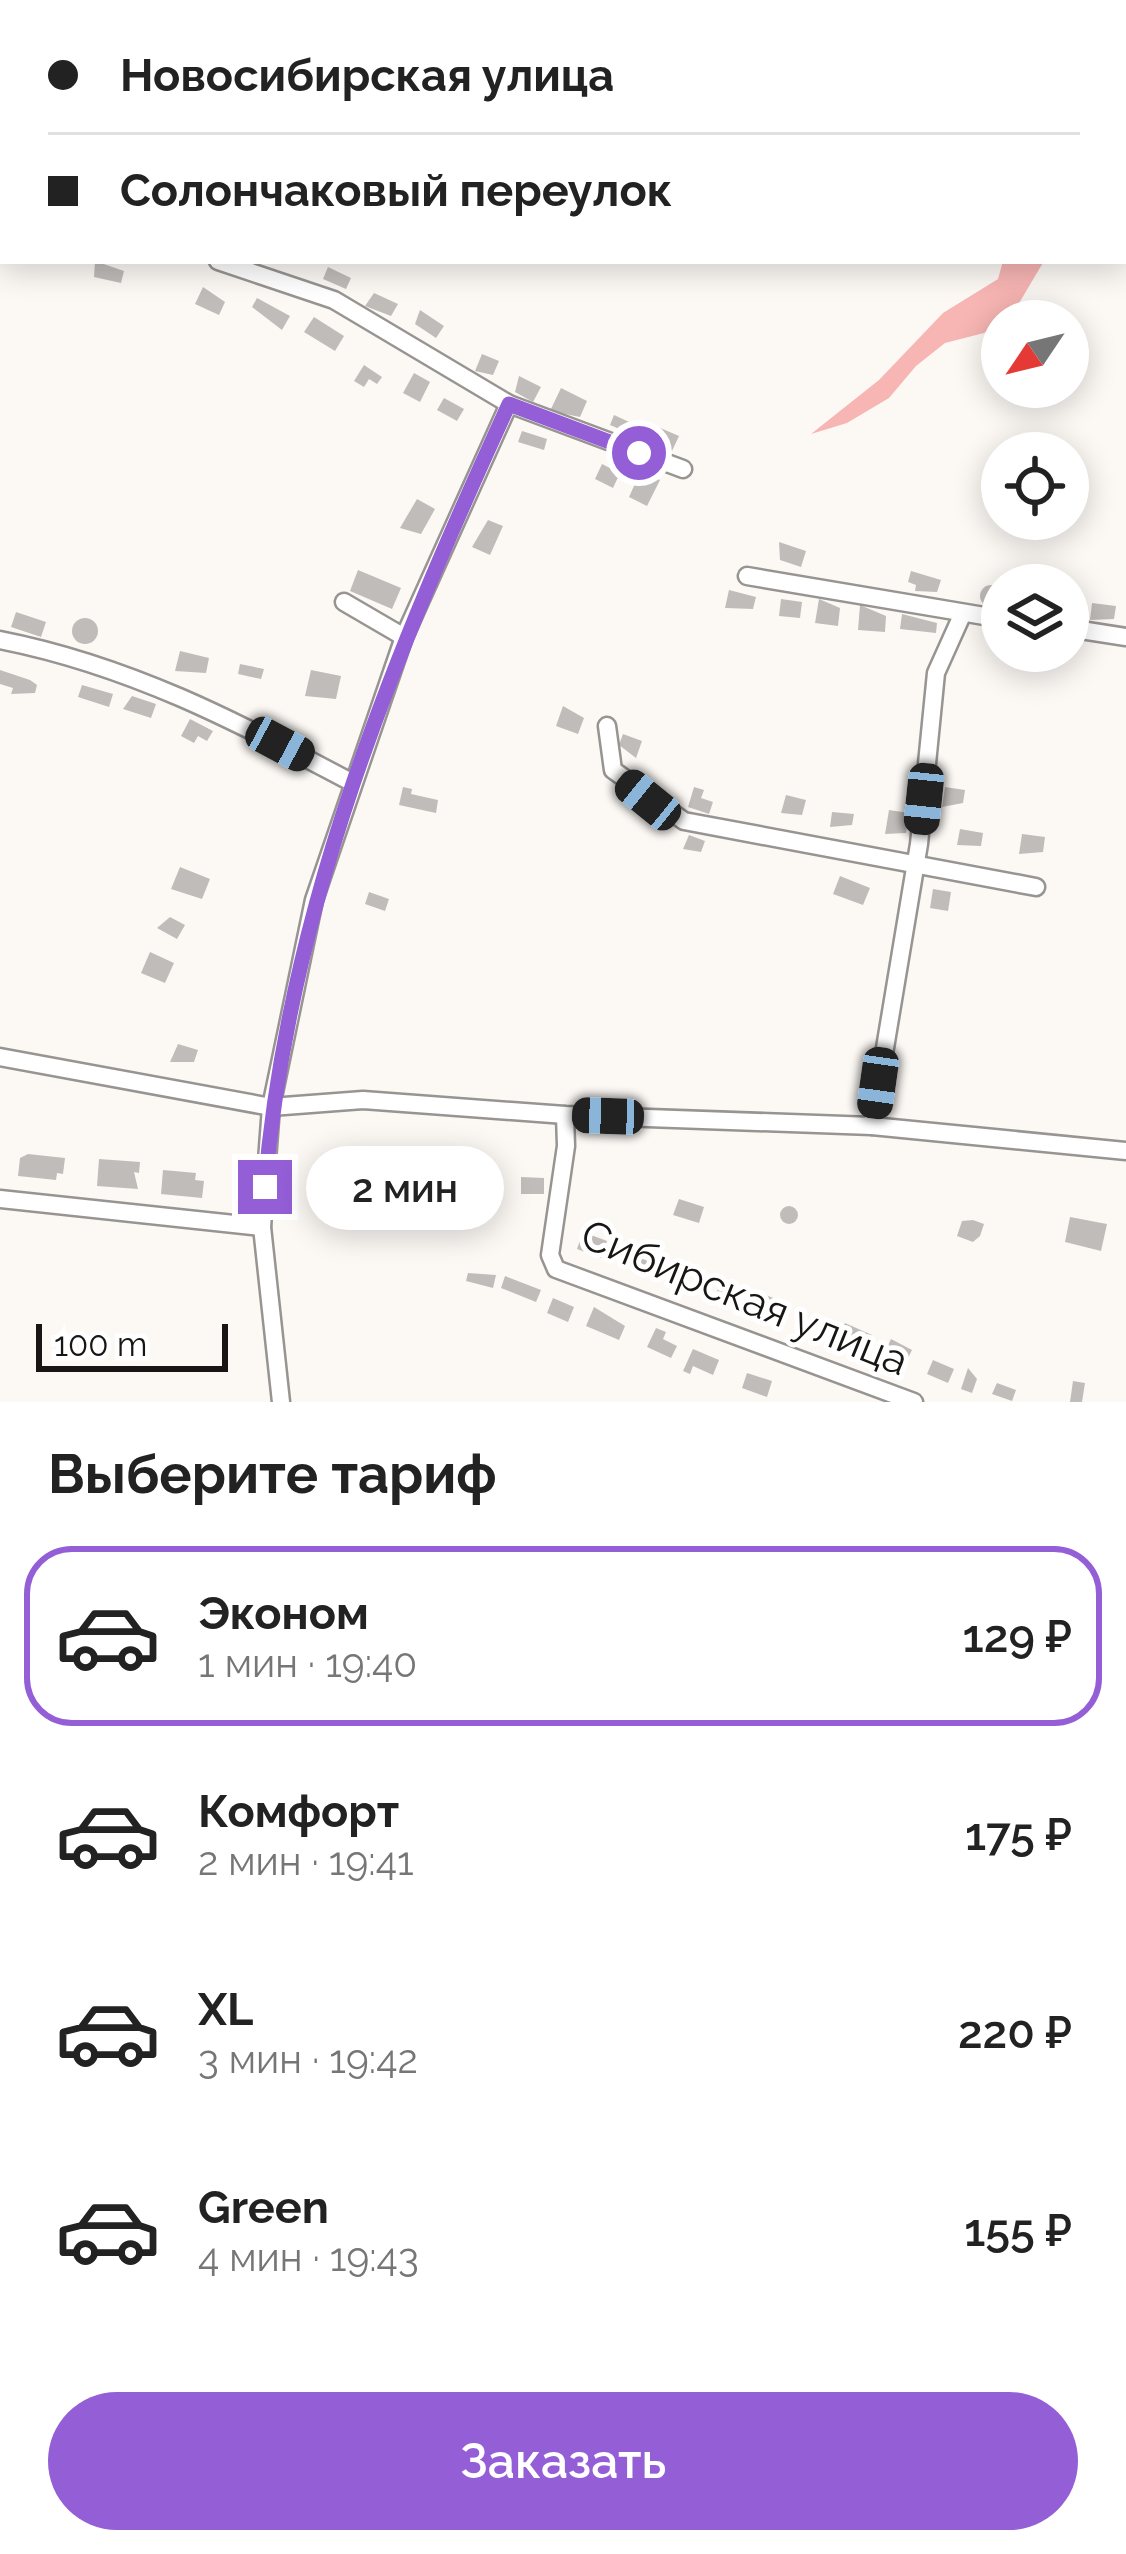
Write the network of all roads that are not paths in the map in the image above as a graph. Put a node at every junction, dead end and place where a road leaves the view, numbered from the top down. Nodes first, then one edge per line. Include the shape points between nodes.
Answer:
1 (227, 264) edge
2 (509, 404) junction
3 (683, 469) dead end
4 (747, 576) dead end
5 (344, 602) dead end
6 (962, 614) junction
7 (981, 616) edge
8 (1089, 631) edge
9 (404, 637) junction
10 (1126, 637) edge
11 (0, 640) edge
12 (607, 726) dead end
13 (351, 782) junction
14 (911, 867) junction
15 (1036, 886) dead end
16 (0, 1057) edge
17 (271, 1107) junction
18 (565, 1115) junction
19 (872, 1126) junction
20 (1126, 1151) edge
21 (0, 1199) edge
22 (262, 1227) junction
23 (281, 1402) edge
24 (914, 1402) edge

1 - 2 street via 334,300
2 - 3 street
2 - 9 street
4 - 6 street
5 - 9 street
6 - 7 street
6 - 14 street via 936,673
8 - 10 street
9 - 13 street
11 - 13 street via 142,678
12 - 14 street via 614,770 684,821
13 - 17 street via 314,900
14 - 15 street
14 - 19 street
16 - 17 street
17 - 18 street via 363,1100
17 - 22 street
18 - 19 street
18 - 24 street, Сибирская улица via 550,1255 556,1269
19 - 20 street
21 - 22 street
22 - 23 street

